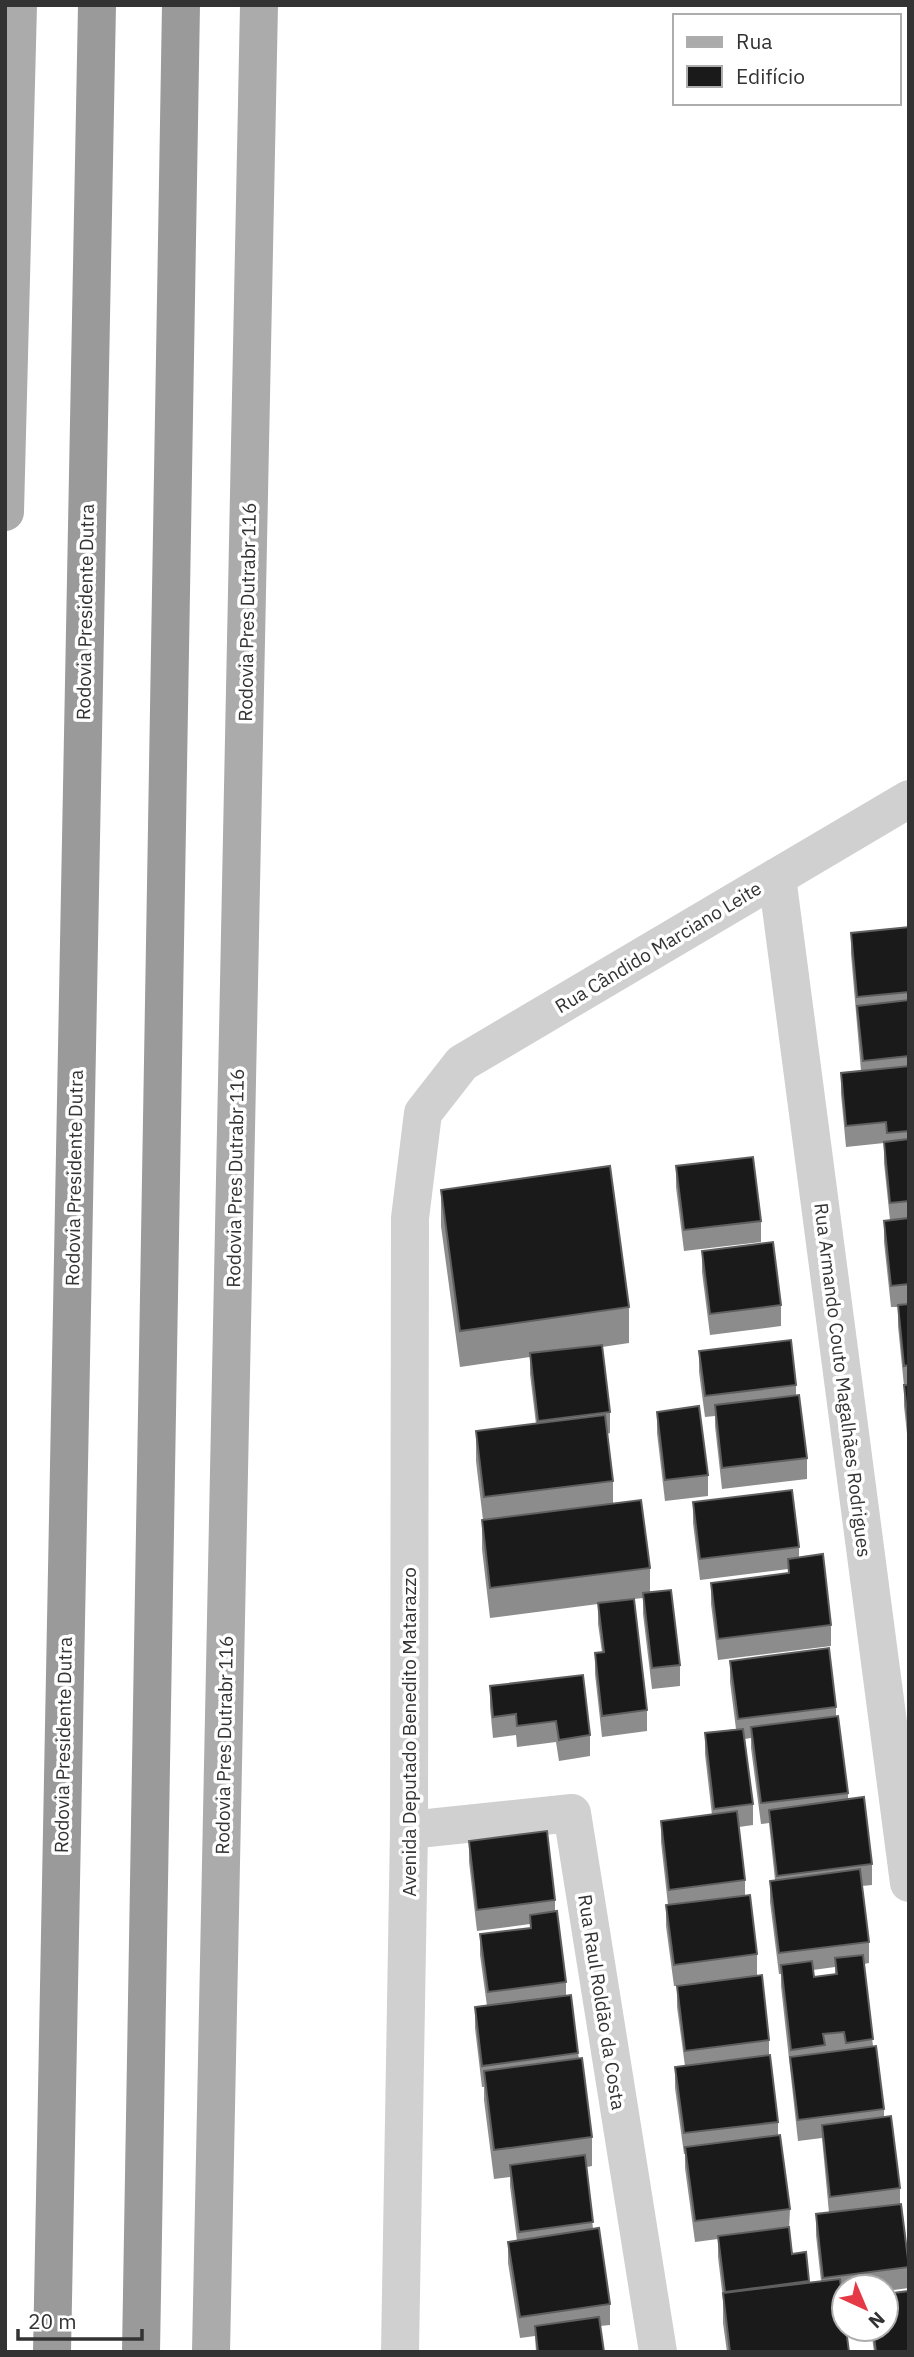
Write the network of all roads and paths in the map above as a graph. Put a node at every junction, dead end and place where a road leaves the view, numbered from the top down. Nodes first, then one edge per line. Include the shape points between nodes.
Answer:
1 (18, 5) edge
2 (97, 5) edge
3 (181, 5) edge
4 (259, 5) edge
5 (5, 512) edge
6 (909, 799) edge
7 (777, 877) junction
8 (424, 1113) joint
9 (409, 1830) junction
10 (909, 1883) edge
11 (52, 2352) edge
12 (141, 2352) edge
13 (211, 2352) edge
14 (400, 2352) edge
15 (658, 2352) edge

1 - 5 main road
2 - 11 highway, Rodovia Presidente Dutra
3 - 12 highway
4 - 13 main road, Rodovia Pres Dutrabr 116
6 - 7 street, Rua Cândido Marciano Leite
7 - 8 street, Rua Cândido Marciano Leite via 462,1063
7 - 10 street, Rua Armando Couto Magalhães Rodrigues
8 - 9 street, Avenida Deputado Benedito Matarazzo via 410,1218
9 - 14 street, Avenida Deputado Benedito Matarazzo
9 - 15 street, Rua Raul Roldão da Costa via 572,1813

